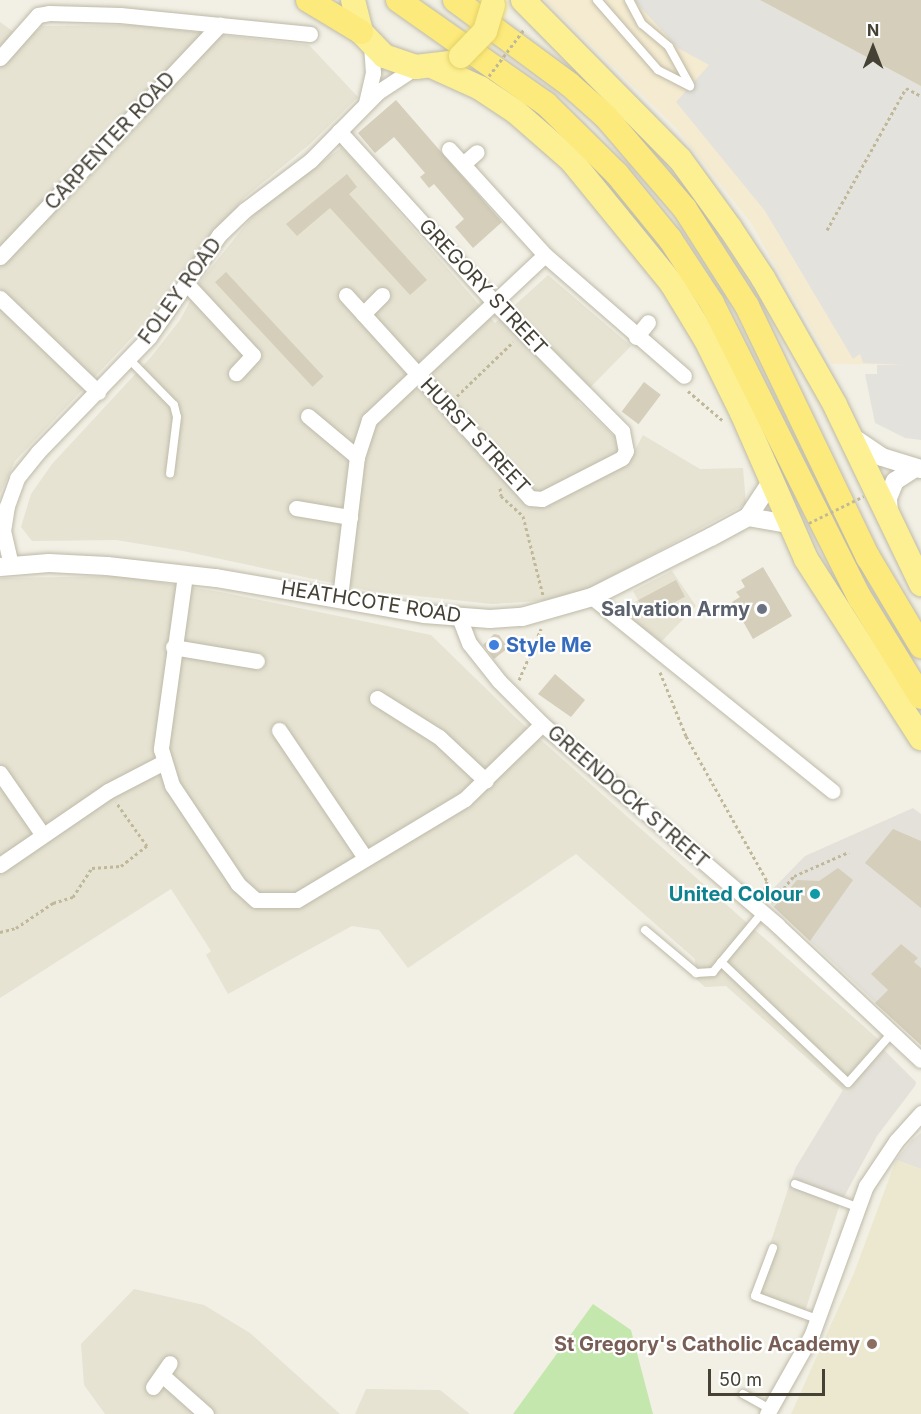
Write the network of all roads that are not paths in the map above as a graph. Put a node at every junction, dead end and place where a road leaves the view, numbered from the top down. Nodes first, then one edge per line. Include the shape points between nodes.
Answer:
1 (308, 0) edge
2 (353, 0) edge
3 (398, 0) edge
4 (455, 0) edge
5 (523, 0) edge
6 (597, 0) edge
7 (629, 0) edge
8 (493, 3) edge
9 (220, 24) junction
10 (310, 34) dead end
11 (366, 38) junction
12 (0, 58) edge
13 (425, 67) junction
14 (366, 103) junction
15 (339, 131) junction
16 (449, 149) dead end
17 (477, 153) dead end
18 (463, 164) junction
19 (545, 255) junction
20 (0, 257) edge
21 (186, 283) junction
22 (346, 295) dead end
23 (382, 295) dead end
24 (0, 298) edge
25 (494, 302) junction
26 (363, 314) junction
27 (648, 322) dead end
28 (636, 337) junction
29 (129, 359) junction
30 (416, 372) junction
31 (236, 374) dead end
32 (684, 376) road end
33 (98, 393) junction
34 (308, 416) dead end
35 (851, 436) junction
36 (627, 442) joint
37 (357, 457) junction
38 (918, 469) edge
39 (170, 474) dead end
40 (771, 482) junction
41 (7, 506) junction
42 (296, 508) dead end
43 (889, 514) junction
44 (350, 517) junction
45 (748, 517) junction
46 (0, 522) edge
47 (799, 524) junction
48 (5, 566) edge
49 (186, 575) junction
50 (921, 584) edge
51 (340, 597) junction
52 (592, 597) junction
53 (459, 617) junction
54 (173, 646) junction
55 (921, 646) edge
56 (257, 661) dead end
57 (921, 697) edge
58 (377, 698) dead end
59 (542, 724) junction
60 (279, 730) dead end
61 (921, 738) edge
62 (164, 762) junction
63 (0, 773) edge
64 (486, 781) junction
65 (832, 790) dead end
66 (43, 835) junction
67 (364, 856) junction
68 (0, 865) edge
69 (758, 909) junction
70 (645, 930) dead end
71 (721, 962) junction
72 (892, 1033) junction
73 (921, 1060) edge
74 (921, 1113) edge
75 (795, 1184) dead end
76 (857, 1207) junction
77 (773, 1248) dead end
78 (817, 1319) junction
79 (162, 1375) dead end
80 (742, 1394) dead end
81 (768, 1411) edge
82 (206, 1414) edge

1 - 11 highway
2 - 11 main road
3 - 57 highway via 546,104 617,174 670,239 712,303 860,598
4 - 55 highway via 569,84 606,117 685,209 752,317 868,557
5 - 35 main road via 680,159 763,278
6 - 7 lane via 658,70 690,86 669,47 642,24
8 - 13 main road, bridge via 485,31 461,56
9 - 10 street
9 - 12 street via 50,13 38,15
9 - 20 street, CARPENTER ROAD
11 - 13 main road via 398,63
11 - 14 street via 373,73
13 - 14 street, FOLEY ROAD
13 - 40 main road via 480,88 516,112 571,160 611,206 672,284 706,340
14 - 15 street, FOLEY ROAD
15 - 21 street, FOLEY ROAD via 311,160 219,235
15 - 25 street, GREGORY STREET
16 - 18 street
17 - 18 street
18 - 19 street
19 - 25 street
19 - 28 street
21 - 29 street, FOLEY ROAD via 164,318
21 - 31 street via 253,355
22 - 26 street, HURST STREET
23 - 26 street
24 - 33 street
25 - 30 street
25 - 36 street, GREGORY STREET via 622,431
26 - 30 street, HURST STREET
27 - 28 street
28 - 32 street
29 - 33 street, FOLEY ROAD
29 - 39 lane via 174,405 177,417
30 - 36 street, HURST STREET via 525,494 542,499 622,458
30 - 37 street via 369,420
33 - 41 street, FOLEY ROAD via 17,478
34 - 37 street
35 - 38 street via 882,457
35 - 43 main road
37 - 44 street
38 - 43 street via 895,481 888,498
40 - 45 street, HEATHCOTE ROAD
40 - 47 main road
41 - 46 lane
41 - 48 street, FOLEY ROAD via 3,531
42 - 44 street
43 - 50 main road
44 - 51 street
45 - 47 street
45 - 52 street, HEATHCOTE ROAD
47 - 61 main road via 832,604
48 - 49 street, HEATHCOTE ROAD via 61,563
49 - 51 street, HEATHCOTE ROAD
49 - 54 street
51 - 53 street, HEATHCOTE ROAD
52 - 53 street, HEATHCOTE ROAD via 522,617
52 - 65 street
53 - 59 street, GREENDOCK STREET via 469,644
54 - 56 street
54 - 62 street via 161,749
58 - 64 street via 440,737
59 - 64 street
59 - 69 street, GREENDOCK STREET
60 - 67 street
62 - 66 street via 108,790
62 - 67 street via 172,785 238,884 256,900 297,900
63 - 66 street
64 - 67 street via 465,799
66 - 68 street
69 - 71 lane
69 - 72 street, GREENDOCK STREET
70 - 71 lane via 696,973 713,972
71 - 72 lane via 848,1083
72 - 73 street, GREENDOCK STREET
74 - 76 street via 896,1141
75 - 76 lane
76 - 78 street
77 - 78 lane via 755,1296
78 - 81 street
79 - 82 street
80 - 81 lane

